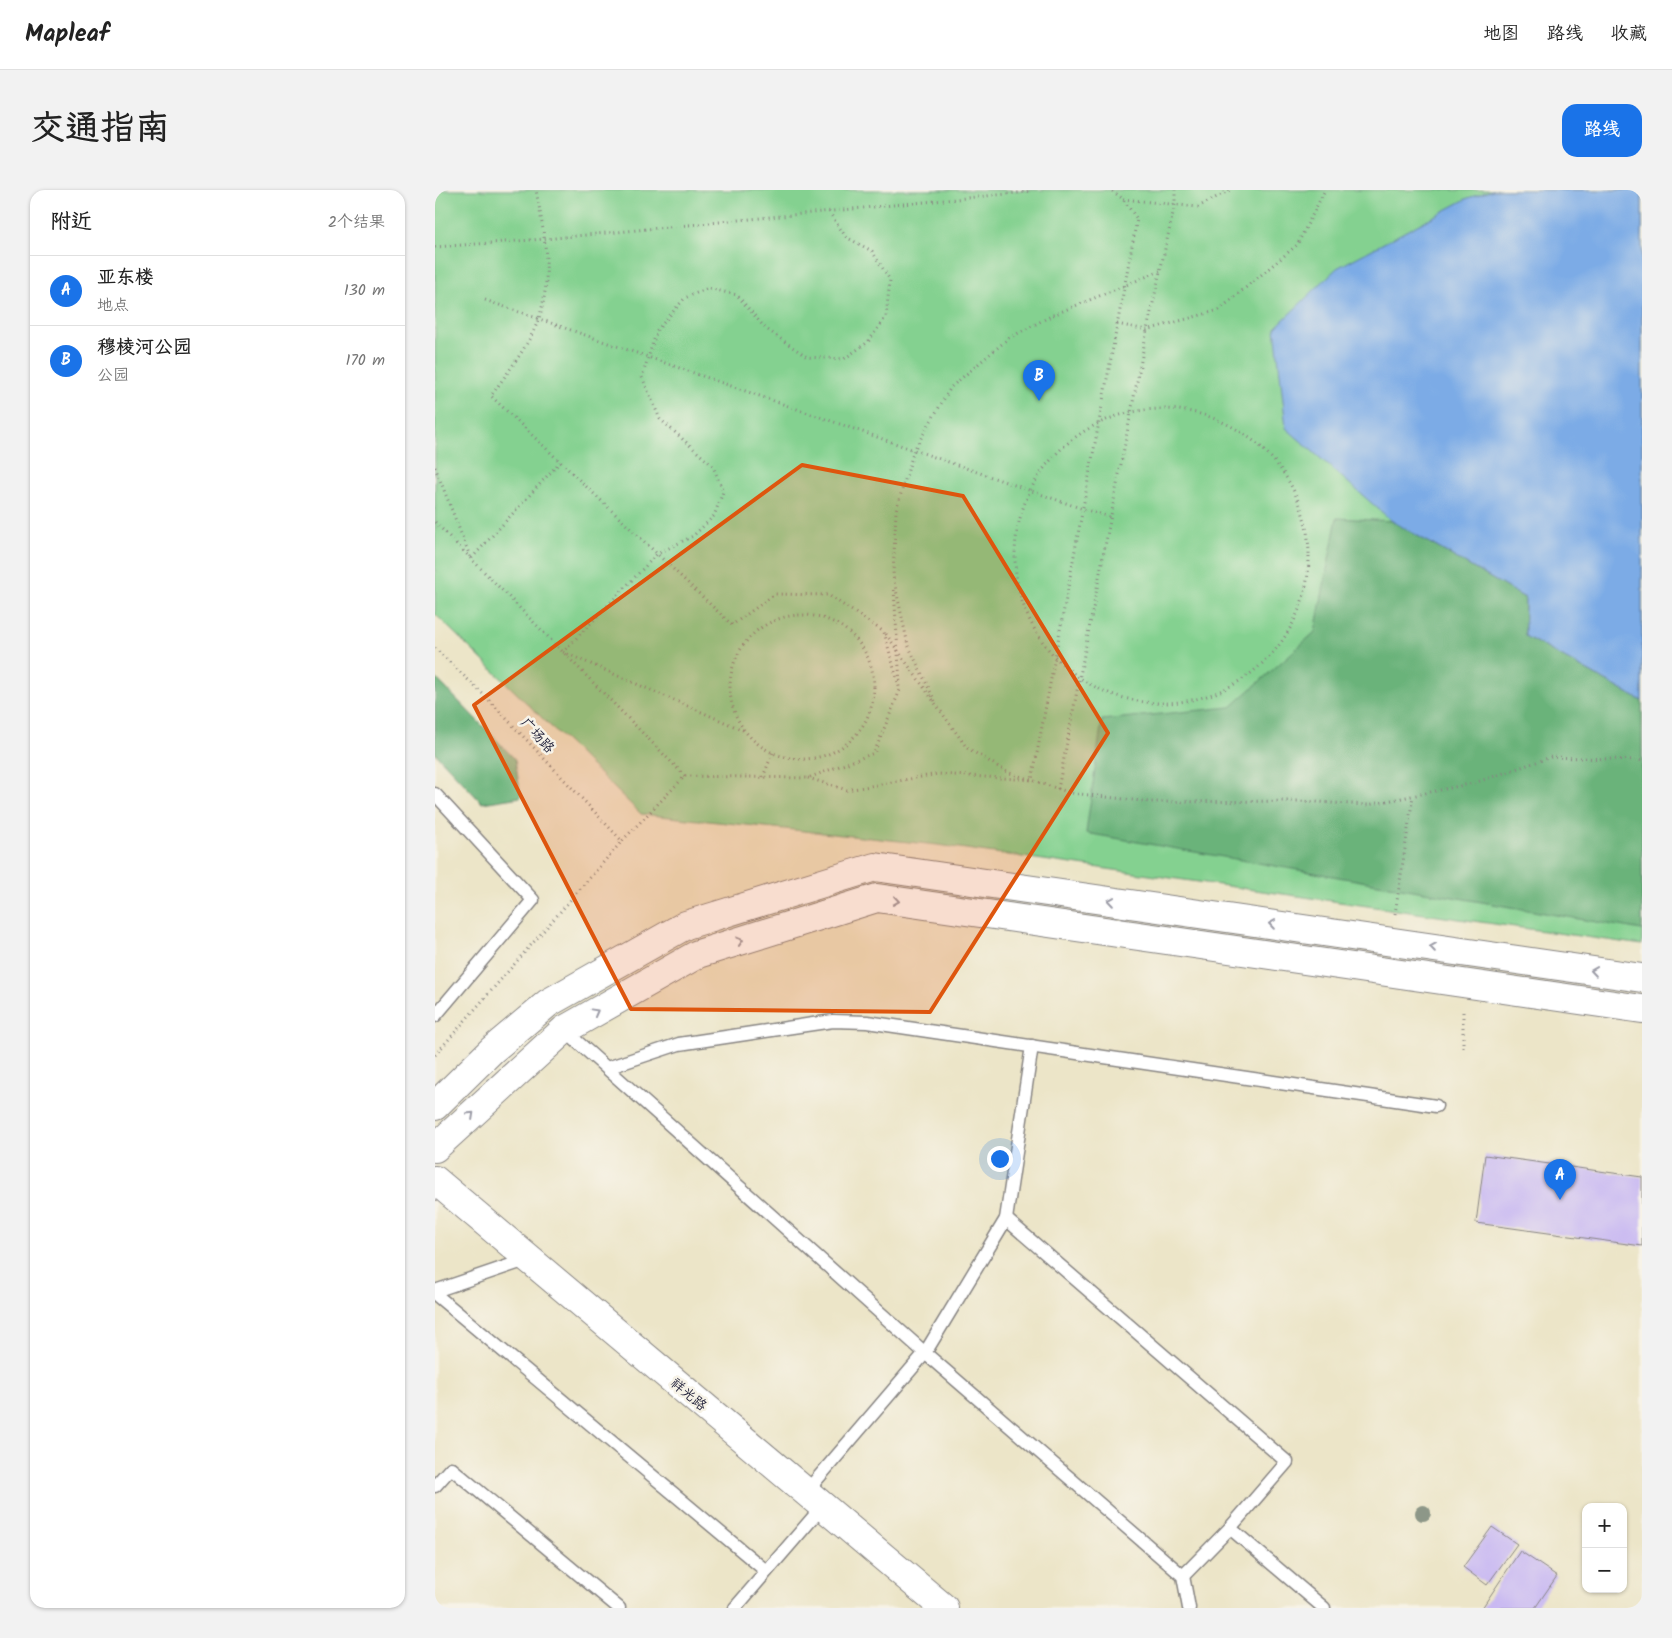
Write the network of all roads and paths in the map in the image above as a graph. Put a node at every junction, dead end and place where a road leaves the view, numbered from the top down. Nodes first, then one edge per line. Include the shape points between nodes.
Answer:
1 (536, 190) edge
2 (1030, 190) edge
3 (1111, 190) edge
4 (1175, 190) edge
5 (1230, 190) edge
6 (1325, 190) edge
7 (1123, 199) junction
8 (1175, 204) junction
9 (829, 212) junction
10 (545, 239) junction
11 (435, 248) edge
12 (1160, 271) junction
13 (485, 300) dead end
14 (539, 319) junction
15 (1117, 324) junction
16 (1147, 330) junction
17 (649, 357) junction
18 (1099, 422) junction
19 (914, 450) junction
20 (560, 462) junction
21 (435, 467) edge
22 (1029, 490) junction
23 (1083, 508) junction
24 (1110, 517) junction
25 (435, 522) edge
26 (657, 554) junction
27 (471, 559) junction
28 (893, 576) junction
29 (884, 632) junction
30 (435, 648) edge
31 (563, 652) junction
32 (900, 690) junction
33 (940, 711) junction
34 (743, 730) junction
35 (773, 752) junction
36 (1642, 761) edge
37 (685, 776) junction
38 (763, 778) junction
39 (808, 778) junction
40 (1032, 780) junction
41 (1057, 788) junction
42 (435, 794) edge
43 (1413, 796) junction
44 (622, 841) junction
45 (1395, 915) dead end
46 (1642, 978) edge
47 (1463, 983) junction
48 (1642, 1009) edge
49 (435, 1016) edge
50 (564, 1030) junction
51 (1032, 1046) junction
52 (1463, 1048) dead end
53 (435, 1055) edge
54 (607, 1068) junction
55 (435, 1106) edge
56 (1437, 1106) dead end
57 (435, 1148) edge
58 (435, 1180) edge
59 (1005, 1218) junction
60 (529, 1259) junction
61 (435, 1292) edge
62 (925, 1352) junction
63 (435, 1486) edge
64 (814, 1499) junction
65 (1230, 1528) junction
66 (766, 1571) junction
67 (1183, 1576) junction
68 (619, 1608) edge
69 (735, 1608) edge
70 (944, 1608) edge
71 (1189, 1608) edge
72 (1324, 1608) edge

1 - 10 path
2 - 9 path
3 - 7 path
4 - 8 path
5 - 8 path via 1198,207
6 - 16 path via 1297,245 1219,310
7 - 8 path
7 - 15 path via 1137,219
8 - 12 path
9 - 10 path
9 - 17 path via 846,237 872,251 890,280 886,317 869,342 844,359 807,357 765,328 737,296 708,288 685,298 657,330
10 - 11 path
10 - 14 path via 547,275
12 - 16 path
12 - 19 path via 1053,315 1009,338 951,387
13 - 14 path
14 - 17 path
14 - 20 path via 521,354 491,396
15 - 16 path
15 - 18 path
16 - 24 path
17 - 19 path
17 - 26 path via 642,377 660,419 713,466 723,492 714,516 693,536
18 - 22 path via 1058,450
18 - 22 path via 1146,409 1194,412 1239,430 1276,462 1296,495 1301,504 1310,551 1303,600 1281,643 1247,677 1203,698 1154,703 1107,693 1065,668 1034,630 1016,585 1015,536
18 - 23 path
19 - 22 path
19 - 28 path via 896,510
20 - 26 path
20 - 27 path
21 - 27 path
22 - 23 path
23 - 24 path
23 - 40 path
24 - 41 path
25 - 27 path
26 - 29 path via 732,625 775,594 828,595
26 - 31 path
27 - 31 path
28 - 32 path
28 - 33 path via 907,645
29 - 32 path
29 - 33 path
30 - 44 path, 广场路
31 - 34 path
31 - 37 path
32 - 39 path via 874,753
33 - 40 path via 967,748 1007,772
34 - 35 path via 761,747
34 - 35 path via 732,708 729,684 734,660 747,639 766,623 788,615 811,614 834,621 853,634 867,653 875,675 875,698 867,721 853,740 832,753 808,760 783,757
35 - 38 path
36 - 43 path via 1551,757 1474,783
37 - 38 path
37 - 44 path
38 - 39 path
39 - 40 path via 847,790 938,774
40 - 41 path
41 - 43 path via 1071,793 1150,802 1299,801 1368,805
42 - 49 lane via 533,900
43 - 45 path
44 - 53 path
46 -> 55 main road via 875,867 686,925 548,1003 492,1050
47 - 48 main road
50 -> 47 main road via 698,954 877,898
47 - 52 path
50 - 54 lane
57 -> 50 main road
51 - 54 lane via 867,1022 833,1021 679,1044
51 - 56 lane
51 - 59 lane
54 - 62 lane
58 - 60 main road, 祥光路
59 - 62 lane
59 - 65 lane via 1287,1462
60 - 61 lane
60 - 64 main road, 祥光路
61 - 66 lane
62 - 64 lane
62 - 67 lane
63 - 68 lane via 451,1468
64 - 66 lane
64 - 70 main road, 祥光路
65 - 67 lane
65 - 72 lane
66 - 69 lane
67 - 71 lane

